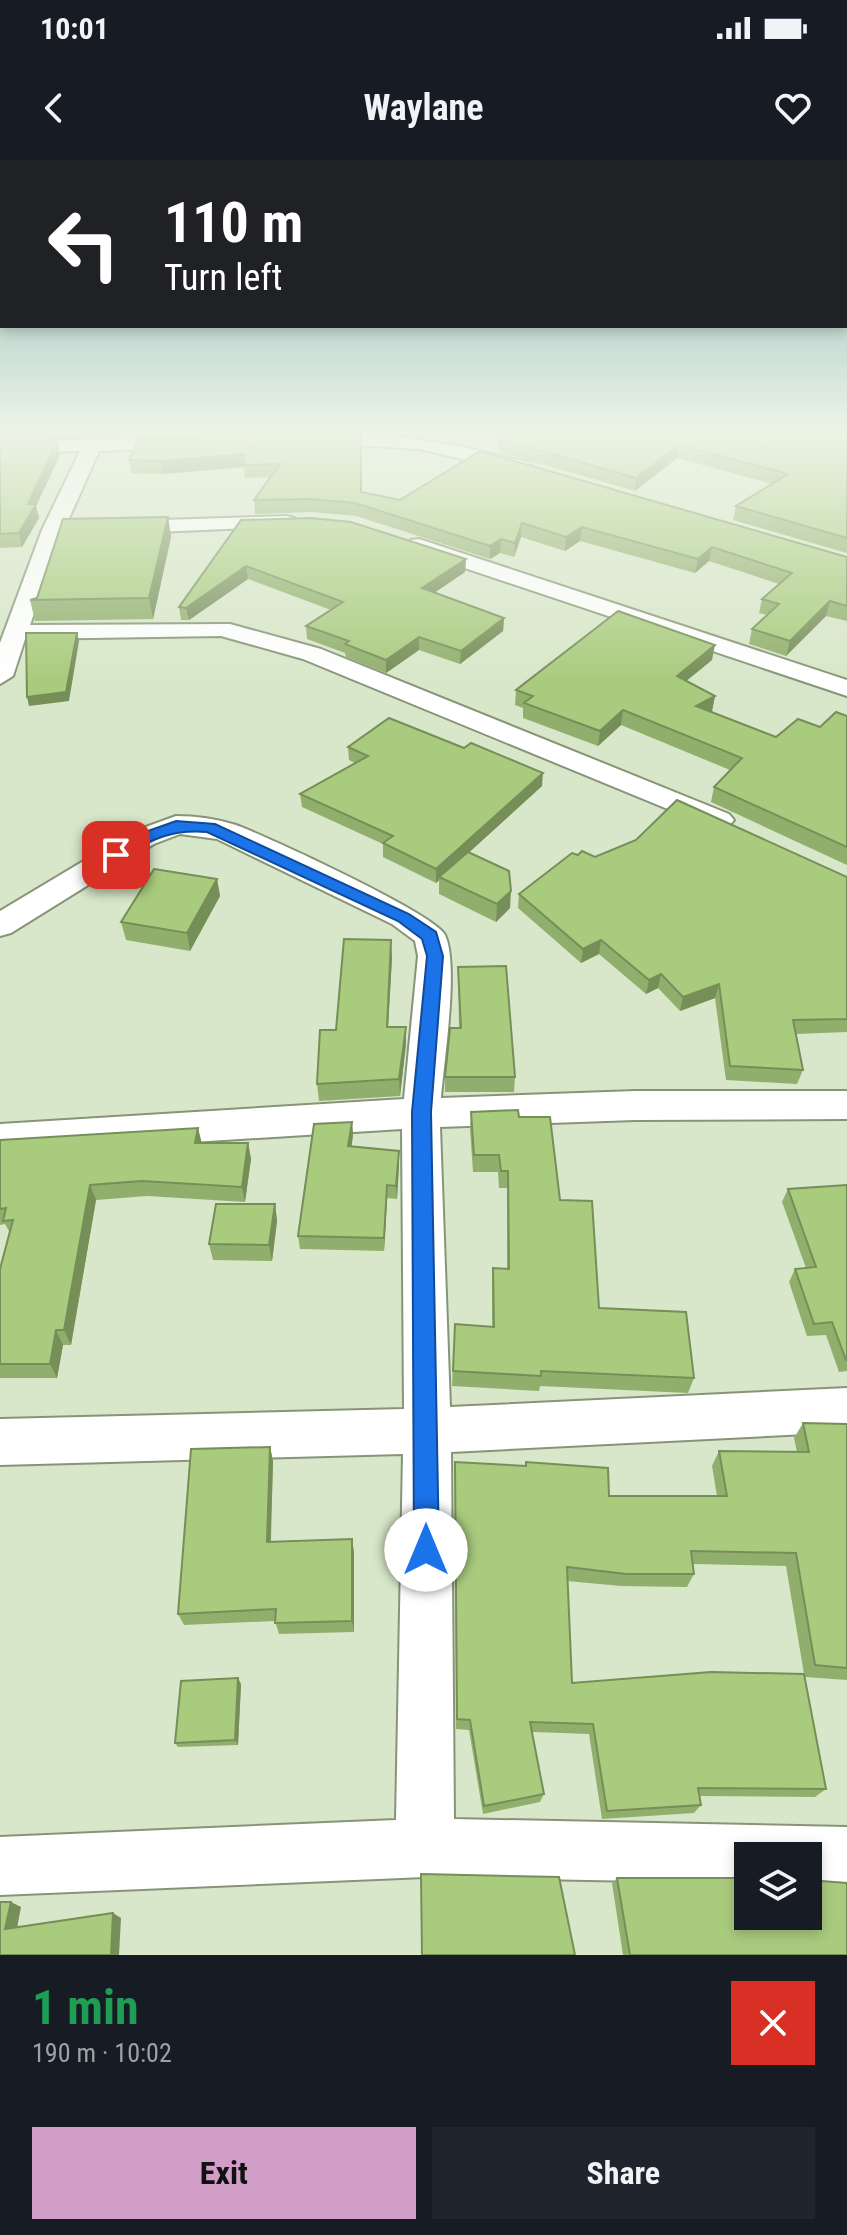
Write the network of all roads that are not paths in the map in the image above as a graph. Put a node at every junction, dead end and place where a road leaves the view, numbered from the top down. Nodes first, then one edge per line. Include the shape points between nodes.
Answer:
1 (60, 515) edge
2 (312, 521) edge
3 (53, 530) junction
4 (395, 537) edge
5 (14, 621) edge
6 (0, 676) edge
7 (847, 688) edge
8 (738, 828) edge
9 (0, 925) edge
10 (847, 1105) edge
11 (421, 1112) junction
12 (0, 1139) edge
13 (847, 1410) edge
14 (427, 1431) junction
15 (0, 1442) edge
16 (425, 1848) junction
17 (847, 1856) edge
18 (0, 1866) edge

1 - 3 street
2 - 3 street
3 - 5 street
4 - 7 street
5 - 6 street
5 - 8 street via 193,627 263,638
9 - 11 street via 159,830 194,825 226,832 403,917 430,936 435,956
10 - 11 street via 721,1103
11 - 12 street
11 - 14 street
13 - 14 street
14 - 15 street
14 - 16 street
16 - 17 street
16 - 18 street

